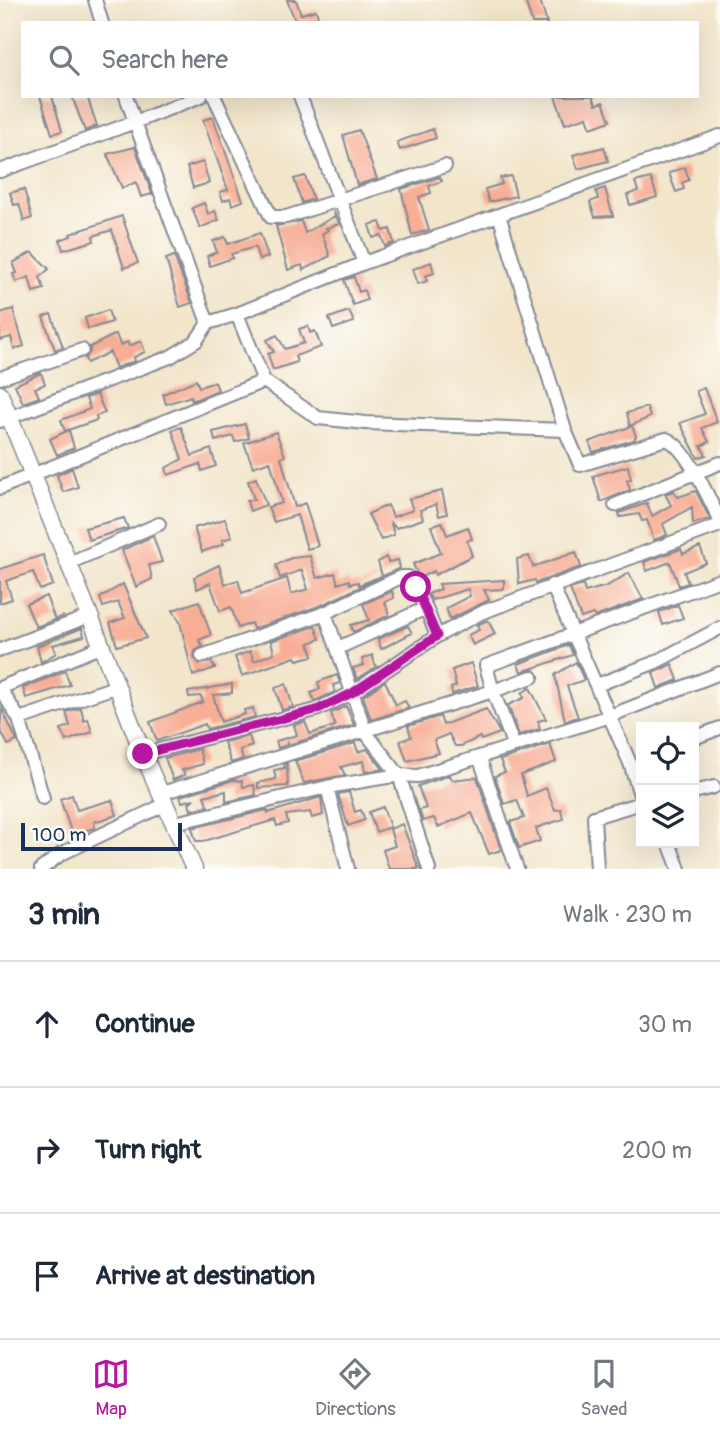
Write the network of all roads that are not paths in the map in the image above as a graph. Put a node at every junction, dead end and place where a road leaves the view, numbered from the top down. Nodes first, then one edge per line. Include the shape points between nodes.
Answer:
1 (95, 0) edge
2 (101, 21) edge
3 (127, 98) edge
4 (196, 98) edge
5 (215, 98) edge
6 (301, 98) edge
7 (135, 122) junction
8 (720, 136) edge
9 (445, 166) dead end
10 (0, 171) edge
11 (340, 200) junction
12 (499, 215) junction
13 (364, 263) junction
14 (237, 314) junction
15 (208, 323) junction
16 (82, 350) dead end
17 (0, 378) edge
18 (264, 381) junction
19 (0, 394) edge
20 (4, 418) edge
21 (565, 430) junction
22 (720, 463) edge
23 (696, 474) junction
24 (33, 475) junction
25 (0, 488) edge
26 (615, 505) dead end
27 (720, 520) edge
28 (159, 524) dead end
29 (720, 525) edge
30 (69, 562) junction
31 (720, 579) edge
32 (552, 585) junction
33 (426, 608) junction
34 (325, 613) junction
35 (90, 616) junction
36 (720, 628) edge
37 (575, 635) junction
38 (437, 636) junction
39 (102, 646) junction
40 (338, 648) junction
41 (0, 650) edge
42 (202, 656) dead end
43 (720, 673) edge
44 (533, 677) dead end
45 (597, 685) junction
46 (118, 686) junction
47 (0, 688) edge
48 (493, 691) junction
49 (352, 693) junction
50 (607, 717) junction
51 (19, 719) junction
52 (720, 728) edge
53 (366, 733) junction
54 (699, 736) edge
55 (513, 744) junction
56 (143, 754) junction
57 (480, 759) junction
58 (636, 760) edge
59 (399, 775) junction
60 (327, 787) junction
61 (714, 787) dead end
62 (699, 791) edge
63 (43, 798) dead end
64 (164, 799) junction
65 (636, 804) edge
66 (175, 823) junction
67 (671, 848) edge
68 (41, 869) edge
69 (194, 869) edge
70 (348, 869) edge
71 (429, 869) edge
72 (517, 869) edge
73 (597, 869) edge
74 (679, 869) edge

1 - 2 street
3 - 7 street
4 - 7 street
5 - 11 street via 265,215 286,217
6 - 11 street
7 - 10 street
7 - 15 street
8 - 12 street
9 - 11 street
11 - 13 street
12 - 13 street
12 - 21 street
13 - 14 street
14 - 15 street
14 - 18 street
15 - 20 street via 196,341 170,357
16 - 17 street
18 - 21 street via 318,418
18 - 24 street
19 - 20 street
20 - 24 street
21 - 23 street via 580,465 666,439 674,441
22 - 23 street
23 - 26 street
23 - 27 street
24 - 25 street
24 - 30 street
28 - 30 street
29 - 32 street
30 - 35 street
31 - 37 street
32 - 37 street
32 - 38 street
33 - 34 street via 408,577 401,577
33 - 38 street
33 - 40 street
34 - 40 street
34 - 42 street
35 - 39 street
35 - 41 street
36 - 45 street via 656,662
37 - 45 street
37 - 48 street via 486,666
38 - 49 street
39 - 46 street
39 - 47 street
40 - 49 street
43 - 50 street
44 - 48 street
45 - 50 street
46 - 51 street
46 - 56 street
47 - 51 street
48 - 53 street
48 - 55 street
49 - 53 street
49 - 56 street via 316,710
50 - 55 street
50 - 58 street
51 - 63 street
52 - 54 street
53 - 59 street
53 - 64 street
55 - 57 street
56 - 64 street
57 - 59 street via 418,776
57 - 72 street
59 - 60 street
59 - 71 street
60 - 66 street
60 - 70 street
61 - 62 street
64 - 66 street
64 - 68 street
65 - 73 street via 594,817
66 - 69 street
67 - 74 street

